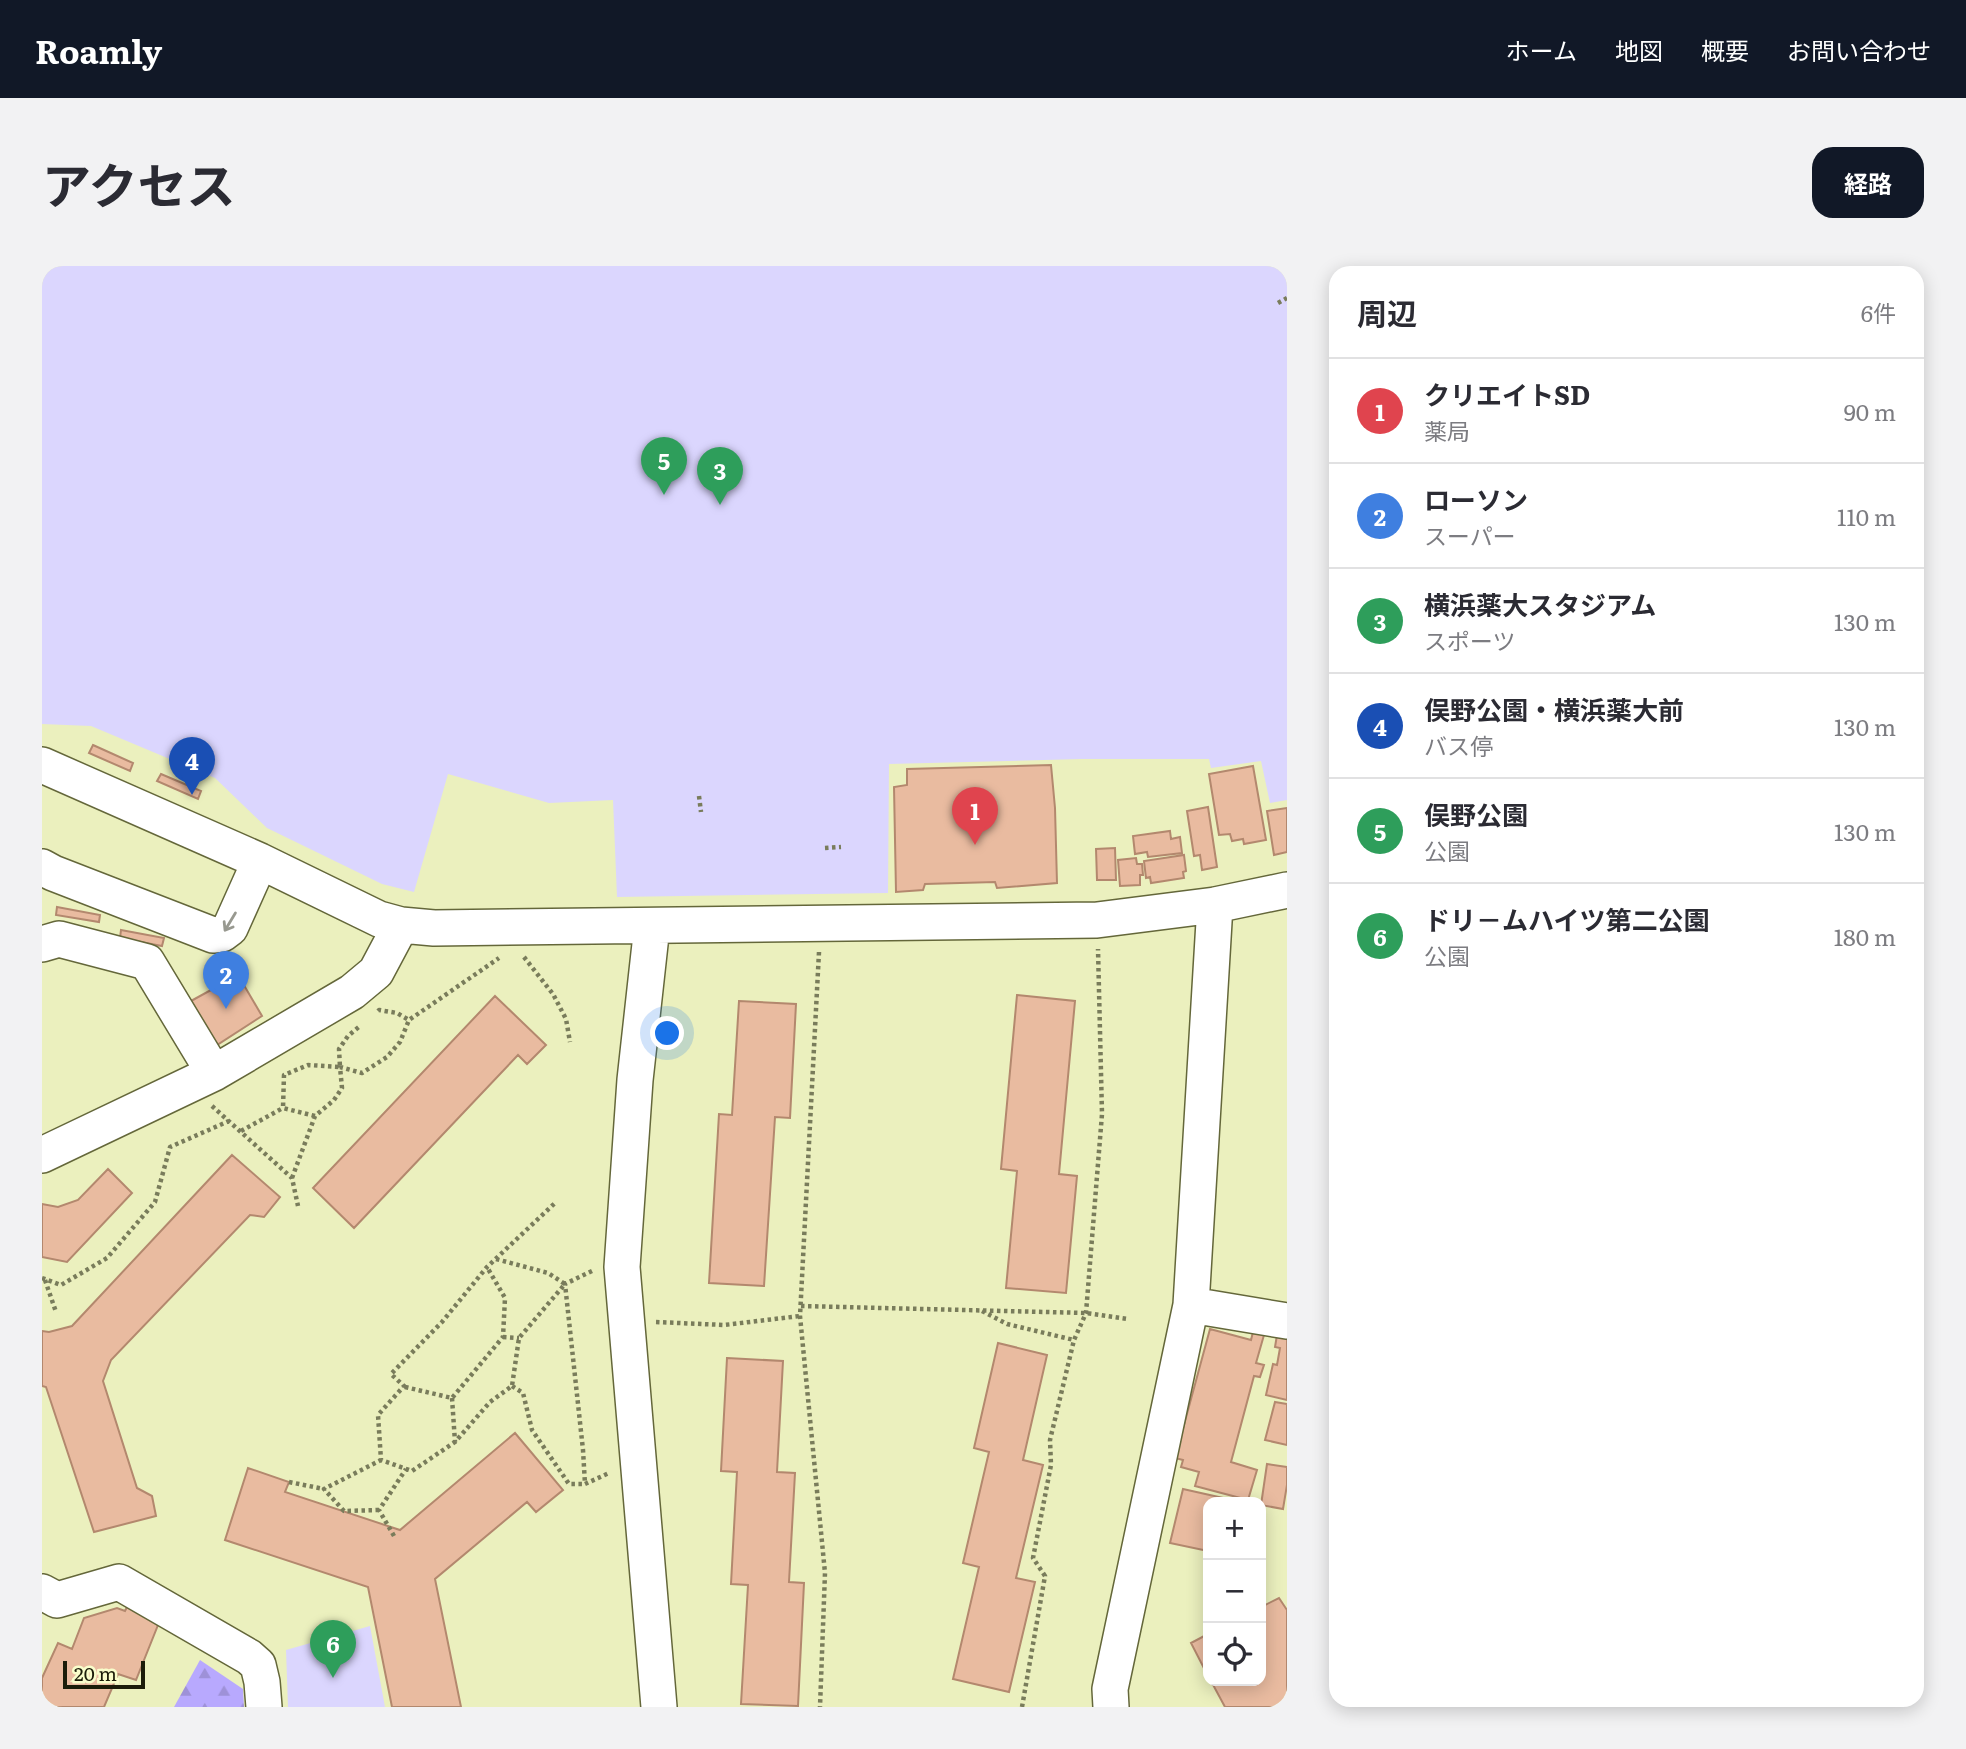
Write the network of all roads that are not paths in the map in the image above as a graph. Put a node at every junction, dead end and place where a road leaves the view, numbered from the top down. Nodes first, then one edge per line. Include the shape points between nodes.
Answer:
1 (42, 765) edge
2 (260, 861) junction
3 (42, 867) edge
4 (1287, 890) edge
5 (1215, 905) junction
6 (401, 925) junction
7 (652, 926) junction
8 (42, 944) edge
9 (202, 1080) junction
10 (42, 1155) edge
11 (1191, 1305) junction
12 (1287, 1321) edge
13 (47, 1604) edge
14 (264, 1707) edge
15 (659, 1707) edge
16 (1111, 1707) edge

1 - 2 street
2 -> 3 street via 229,928 213,936
2 - 6 street
4 - 5 street
5 - 7 street via 1097,920
5 - 11 street
6 - 7 street
6 - 9 street via 376,972 352,992
7 - 15 street via 622,1267
8 - 9 street via 59,939 147,962
9 - 10 street
11 - 12 street
11 - 16 street via 1110,1689
13 - 14 street via 119,1582 249,1657 258,1665

